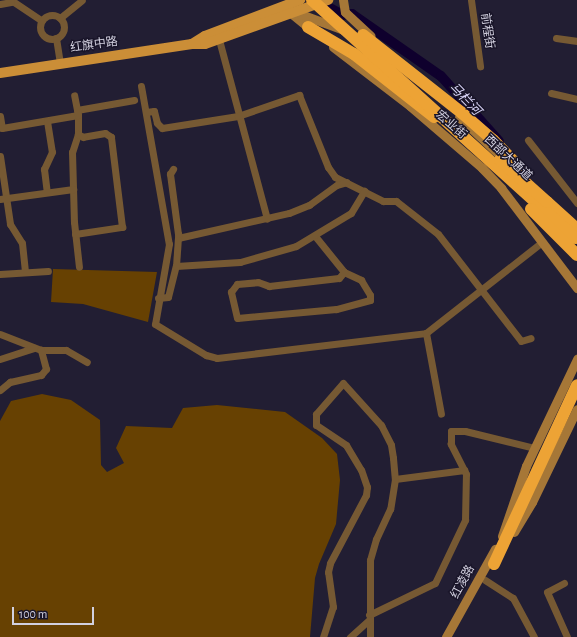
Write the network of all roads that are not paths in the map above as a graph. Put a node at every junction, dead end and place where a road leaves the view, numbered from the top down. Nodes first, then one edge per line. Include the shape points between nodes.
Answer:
1 (82, 0) edge
2 (312, 0) edge
3 (319, 0) edge
4 (328, 0) edge
5 (471, 0) edge
6 (11, 1) edge
7 (0, 4) edge
8 (343, 4) edge
9 (291, 6) edge
10 (60, 18) junction
11 (42, 21) junction
12 (308, 27) junction
13 (218, 36) junction
14 (368, 37) junction
15 (56, 38) junction
16 (556, 38) dead end
17 (577, 41) edge
18 (60, 64) junction
19 (480, 66) dead end
20 (0, 73) edge
21 (142, 86) dead end
22 (551, 93) dead end
23 (74, 95) dead end
24 (577, 99) edge
25 (134, 100) dead end
26 (146, 112) junction
27 (77, 113) junction
28 (0, 116) edge
29 (238, 116) junction
30 (46, 121) junction
31 (1, 130) edge
32 (78, 134) junction
33 (466, 138) junction
34 (528, 140) dead end
35 (485, 155) junction
36 (0, 156) edge
37 (173, 170) dead end
38 (522, 175) junction
39 (347, 182) junction
40 (73, 188) junction
41 (501, 188) junction
42 (364, 191) junction
43 (47, 192) junction
44 (3, 199) edge
45 (577, 203) edge
46 (267, 219) junction
47 (572, 221) edge
48 (577, 229) edge
49 (75, 234) junction
50 (315, 236) junction
51 (178, 238) junction
52 (577, 240) edge
53 (542, 242) junction
54 (577, 255) edge
55 (176, 266) junction
56 (80, 267) dead end
57 (25, 271) junction
58 (48, 271) dead end
59 (344, 272) junction
60 (0, 274) edge
61 (577, 288) edge
62 (481, 290) junction
63 (158, 298) junction
64 (426, 333) junction
65 (0, 334) edge
66 (531, 338) dead end
67 (38, 349) junction
68 (0, 359) edge
69 (577, 359) edge
70 (87, 362) dead end
71 (577, 385) edge
72 (0, 390) edge
73 (577, 394) edge
74 (577, 409) edge
75 (441, 414) dead end
76 (551, 439) junction
77 (535, 448) junction
78 (464, 470) junction
79 (395, 478) junction
80 (525, 498) junction
81 (501, 539) junction
82 (494, 564) junction
83 (485, 580) junction
84 (564, 583) dead end
85 (369, 618) junction
86 (323, 637) edge
87 (350, 637) edge
88 (370, 637) edge
89 (446, 637) edge
90 (454, 637) edge
91 (534, 637) edge
92 (567, 637) edge

1 - 10 street
2 - 33 highway, 西部大通道, bridge
3 - 47 highway, 西部大通道, bridge
4 - 9 main road, 红旗中路
5 - 19 street, 前程街
6 - 7 street
6 - 11 street
8 - 14 main road, 宏业街 via 349,18
9 - 12 main road, 宏业街
9 - 13 main road, 红旗中路
9 - 14 main road, bridge via 328,25
10 - 11 street via 50,15
10 - 15 street via 64,28
11 - 15 street via 40,29 45,36
12 - 33 highway, bridge via 354,54 442,123
12 - 41 main road, 宏业街 via 410,106 482,168
13 - 18 main road, 红旗中路 via 192,44
13 - 29 street
14 - 38 main road, 宏业街 via 403,61 488,146
14 - 47 highway, bridge via 493,140
15 - 18 street
16 - 17 street
18 - 20 main road, 红旗中路
21 - 26 street
22 - 24 street
23 - 27 street
25 - 27 street
26 - 29 street via 154,111 157,123 162,128
26 - 63 street via 169,244
27 - 30 street
27 - 32 street
28 - 31 street
29 - 39 street via 299,95 328,167 335,177
29 - 46 street
30 - 31 street
30 - 43 street via 52,152 44,169
32 - 40 street via 72,152
32 - 49 street via 83,137 105,133 111,137 122,227
33 - 35 highway, 西部大通道, bridge
34 - 45 street
35 - 52 highway, 西部大通道, bridge
35 - 54 highway, bridge via 522,200
36 - 44 street
37 - 51 street via 170,174
38 - 41 main road via 514,173 505,176
38 - 47 main road, 宏业街
39 - 42 street
39 - 46 street via 326,192 309,205
40 - 43 street
40 - 49 street
41 - 53 main road, 宏业街
42 - 50 street via 351,213
42 - 62 street via 383,201 396,201 438,234
43 - 44 street
44 - 57 street via 10,224 22,243
46 - 51 street
47 - 48 highway, 西部大通道
49 - 56 street
50 - 55 street via 296,246 240,262
50 - 59 street
51 - 55 street
53 - 61 main road, 宏业街
53 - 62 street
55 - 63 street via 168,297
57 - 58 street
57 - 60 street
59 - 59 street via 361,280 370,295 370,300 336,309 244,319 237,318 234,314 231,292 237,284 258,282 269,286 339,278
62 - 64 street
62 - 66 street via 521,341
63 - 64 street via 154,324 206,355 217,358
64 - 75 street
65 - 67 street
67 - 68 street
67 - 70 street via 66,350
67 - 72 street via 46,369 41,375 10,382
69 - 77 main road, 红凌路
71 - 76 highway
73 - 76 highway
74 - 82 main road, 红凌路 via 532,502
76 - 80 highway
77 - 78 street via 457,429 451,431 449,437
77 - 81 main road, 红凌路 via 514,496
78 - 79 street
78 - 85 street via 467,486 465,520 440,576 435,583
79 - 85 street via 390,509 372,550
79 - 86 street via 391,444 381,425 343,383 316,414 316,424 346,445 361,470 367,487 366,494 330,563 328,572 333,607
80 - 81 highway
80 - 82 highway
81 - 89 main road, 红凌路
82 - 83 main road, 红凌路
83 - 90 main road, 红凌路
83 - 91 street via 506,591 513,598
84 - 92 street via 547,592
85 - 87 street
85 - 88 street

